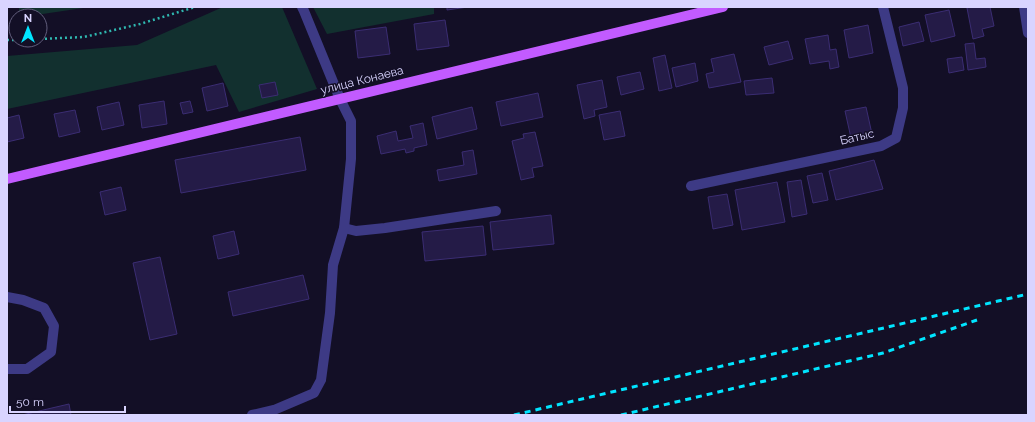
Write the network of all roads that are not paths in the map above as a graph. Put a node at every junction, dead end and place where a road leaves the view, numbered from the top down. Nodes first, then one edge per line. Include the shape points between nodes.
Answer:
1 (302, 7) edge
2 (723, 7) edge
3 (883, 7) edge
4 (1024, 7) edge
5 (1028, 33) edge
6 (340, 99) junction
7 (7, 179) edge
8 (691, 186) dead end
9 (496, 211) dead end
10 (344, 228) junction
11 (7, 297) edge
12 (7, 369) edge
13 (252, 415) edge

1 - 6 street
2 - 6 main road, улица Конаева
3 - 8 street, Батыс via 903,88 903,108 896,138 881,146
4 - 5 street
6 - 7 main road, улица Конаева
6 - 10 street via 351,121 351,159
9 - 10 street via 385,228 356,231
10 - 13 street via 333,265 321,380 314,393 274,410
11 - 12 street via 44,308 54,326 51,352 27,369

